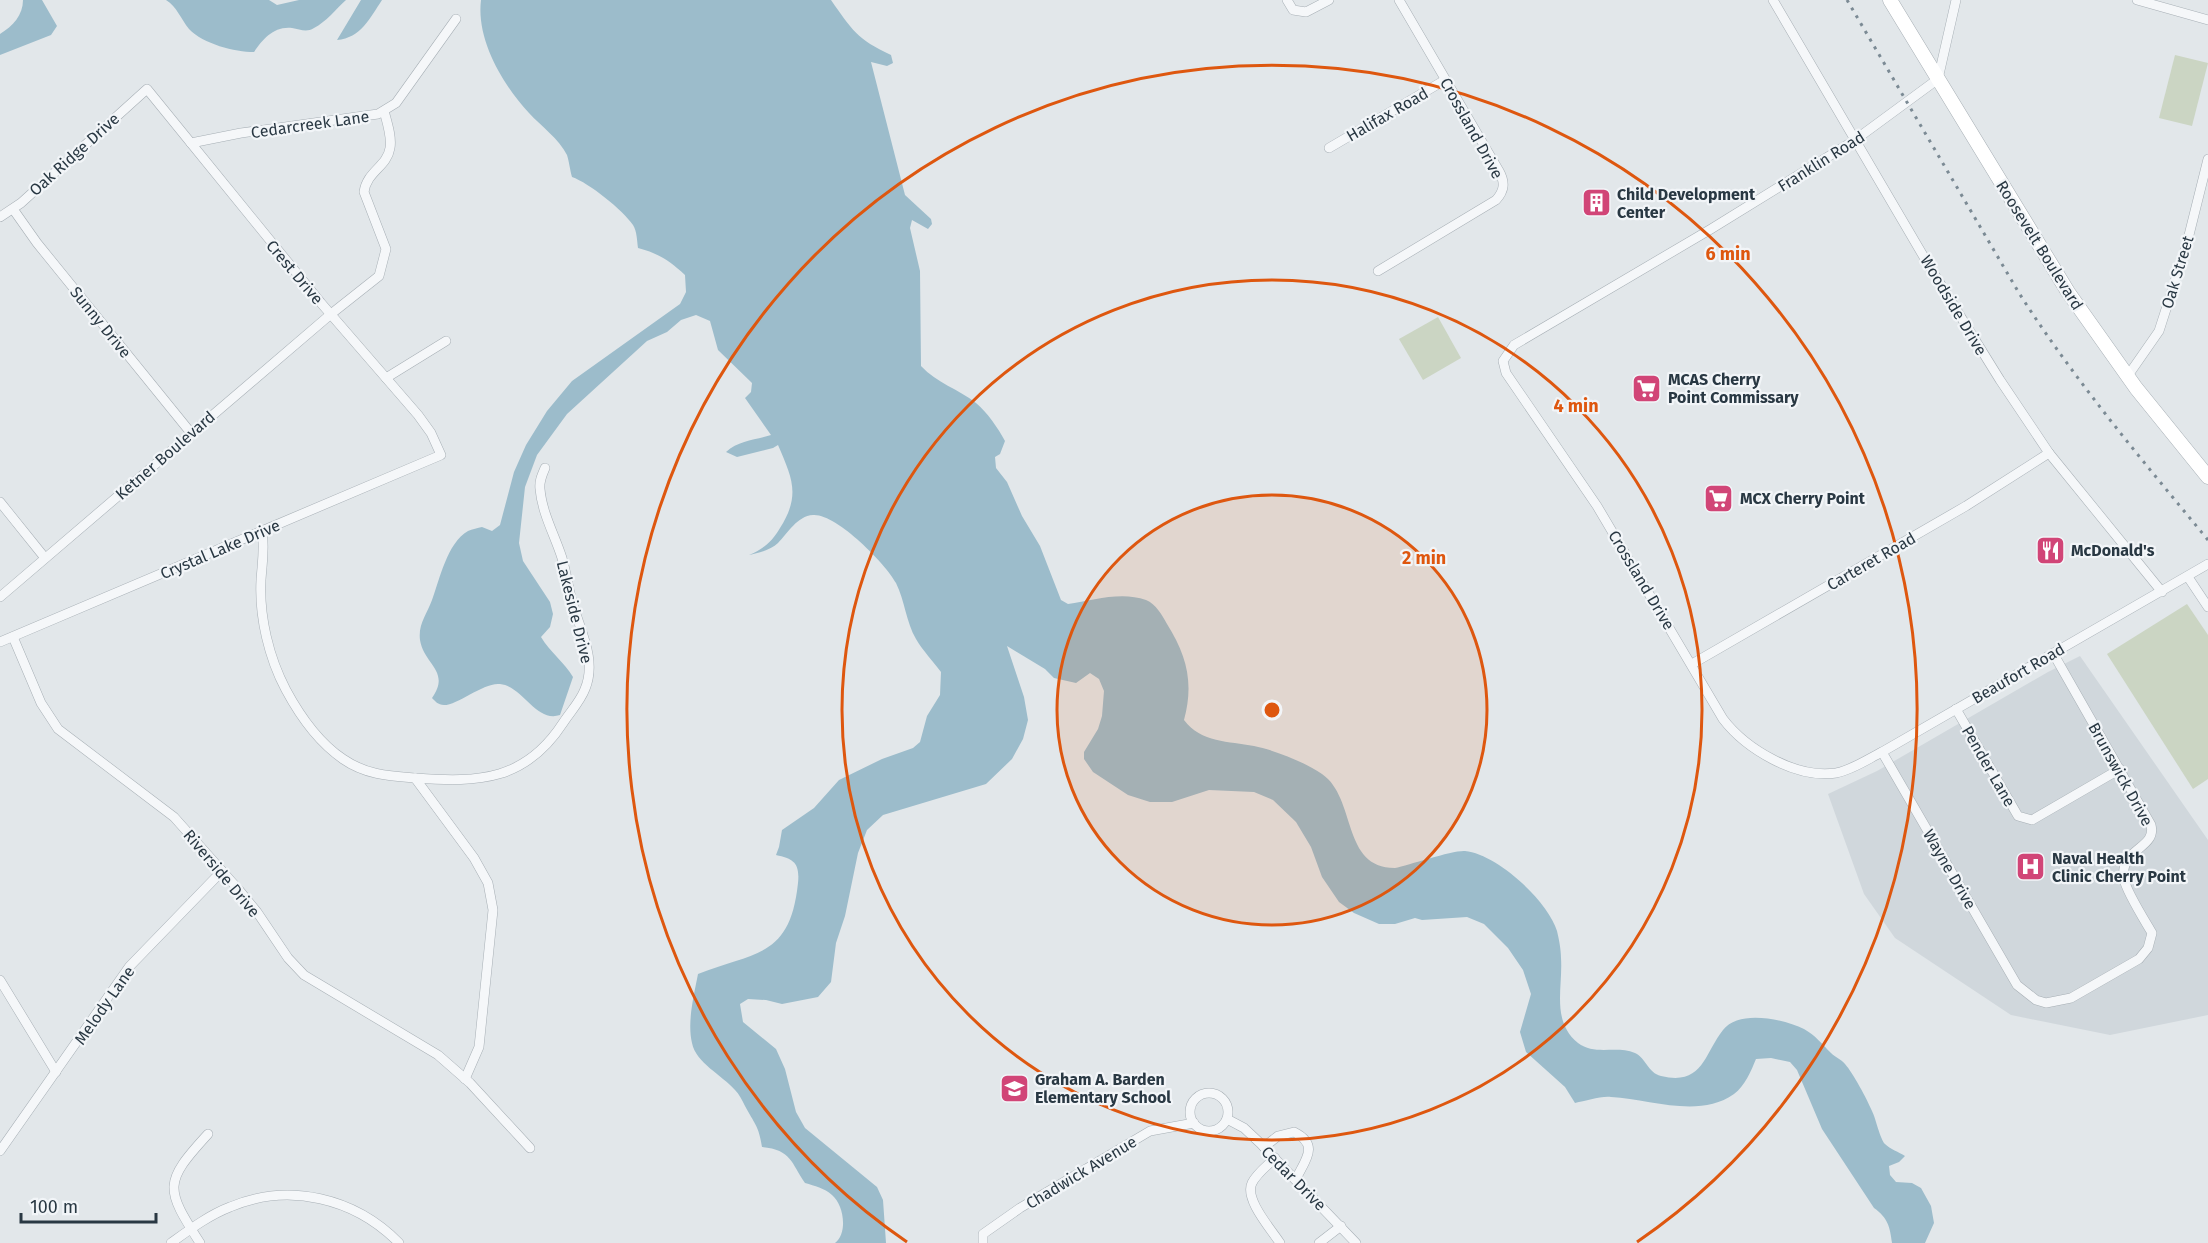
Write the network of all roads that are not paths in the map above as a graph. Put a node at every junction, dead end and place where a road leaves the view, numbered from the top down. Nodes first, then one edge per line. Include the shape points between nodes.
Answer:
1 (1287, 0) edge
2 (1329, 0) edge
3 (1399, 0) edge
4 (1773, 0) edge
5 (1890, 0) edge
6 (1956, 0) edge
7 (2137, 0) edge
8 (456, 19) dead end
9 (2208, 20) edge
10 (1938, 79) junction
11 (1445, 80) junction
12 (147, 88) joint
13 (384, 111) junction
14 (1855, 140) junction
15 (191, 143) junction
16 (1329, 148) dead end
17 (2208, 159) edge
18 (13, 209) junction
19 (0, 217) edge
20 (1378, 271) dead end
21 (331, 314) junction
22 (446, 341) dead end
23 (1514, 345) joint
24 (2127, 377) junction
25 (386, 378) junction
26 (191, 433) junction
27 (2049, 453) junction
28 (441, 455) joint
29 (545, 468) dead end
30 (2208, 477) edge
31 (0, 502) edge
32 (262, 531) junction
33 (45, 558) junction
34 (2208, 564) edge
35 (2188, 577) junction
36 (2162, 592) junction
37 (0, 597) edge
38 (2208, 607) edge
39 (13, 637) junction
40 (0, 642) edge
41 (2054, 653) junction
42 (1692, 664) junction
43 (1956, 709) junction
44 (1882, 752) junction
45 (2120, 769) junction
46 (1824, 773) joint
47 (415, 778) junction
48 (222, 871) junction
49 (0, 980) edge
50 (2018, 985) joint
51 (56, 1072) junction
52 (465, 1079) junction
53 (1227, 1119) junction
54 (1194, 1123) junction
55 (208, 1134) dead end
56 (1264, 1147) junction
57 (530, 1148) dead end
58 (0, 1151) edge
59 (1275, 1158) junction
60 (1296, 1179) junction
61 (1341, 1226) junction
62 (191, 1229) junction
63 (171, 1243) edge
64 (200, 1243) edge
65 (399, 1243) edge
66 (983, 1243) edge
67 (1280, 1243) edge
68 (1319, 1243) edge
69 (1356, 1243) edge

1 - 2 street via 1293,10 1306,12
3 - 11 street, Crossland Drive
4 - 14 street, Woodside Drive
5 - 10 street, Roosevelt Boulevard
6 - 10 street
7 - 9 street
8 - 13 street, Cedarcreek Lane via 396,103
10 - 14 street, Franklin Road
10 - 24 street, Roosevelt Boulevard via 2068,292
11 - 16 street, Halifax Road
11 - 20 street, Crossland Drive via 1499,171 1503,190 1496,200
12 - 15 street, Crest Drive
12 - 18 street, Oak Ridge Drive
13 - 15 street, Cedarcreek Lane
13 - 21 street, Ketner Boulevard via 390,151 365,182 364,192 386,249 379,276
14 - 23 street, Franklin Road
14 - 27 street, Woodside Drive via 1982,352
15 - 21 street, Crest Drive
17 - 24 street, Oak Street via 2159,331
18 - 19 street, Oak Ridge Drive
18 - 26 street, Sunny Drive
21 - 25 street, Crest Drive
21 - 26 street, Ketner Boulevard
22 - 25 street
23 - 42 street, Crossland Drive via 1503,361 1506,373 1597,506
24 - 30 street, Roosevelt Boulevard
25 - 28 street, Crest Drive via 430,433
26 - 33 street, Ketner Boulevard
27 - 36 street, Woodside Drive
27 - 42 street, Carteret Road via 1966,506
28 - 32 street, Crystal Lake Drive
29 - 47 street, Lakeside Drive via 541,477 542,500 590,663 585,689 557,733 529,761 480,778
31 - 33 street
32 - 39 street, Crystal Lake Drive
32 - 47 street, Lakeside Drive via 264,621 275,665 297,709 314,732 345,760 378,775
33 - 37 street, Ketner Boulevard
34 - 35 street, Beaufort Road
35 - 36 street, Beaufort Road
35 - 38 street
36 - 41 street, Beaufort Road
39 - 40 street, Crystal Lake Drive
39 - 48 street, Riverside Drive via 41,703 58,729 174,817
41 - 43 street, Beaufort Road
41 - 45 street, Brunswick Drive
42 - 46 street, Crossland Drive via 1719,713 1742,740 1788,766
43 - 44 street, Beaufort Road
43 - 45 street, Pender Lane via 2018,816 2032,820
44 - 46 street, Beaufort Road via 1847,769
44 - 50 street, Wayne Drive
45 - 50 street, Brunswick Drive via 2153,831 2151,839 2128,857 2124,880 2152,933 2148,948 2139,959 2071,998 2046,1003
47 - 52 street via 474,858 488,883 493,910 481,1038
48 - 51 street, Melody Lane via 129,968
48 - 52 street, Riverside Drive via 304,975 432,1051
49 - 51 street
51 - 58 street, Melody Lane
52 - 57 street, Riverside Drive
53 - 54 street via 1214,1131 1201,1130
53 - 54 street, Cedar Drive via 1223,1099 1207,1093 1192,1104 1190,1116
53 - 56 street, Cedar Drive via 1244,1128
54 - 66 street, Chadwick Avenue via 1150,1131 1020,1208 983,1234
55 - 62 street via 182,1164 175,1179 176,1201
56 - 59 street, Cedar Drive
56 - 60 street via 1278,1136 1294,1132 1302,1136 1310,1151
59 - 60 street, Cedar Drive
59 - 67 street via 1250,1186 1251,1200
60 - 61 street, Cedar Drive
61 - 68 street
61 - 69 street, Cedar Drive
62 - 63 street
62 - 64 street
62 - 65 street via 242,1202 297,1195 321,1198 352,1209

